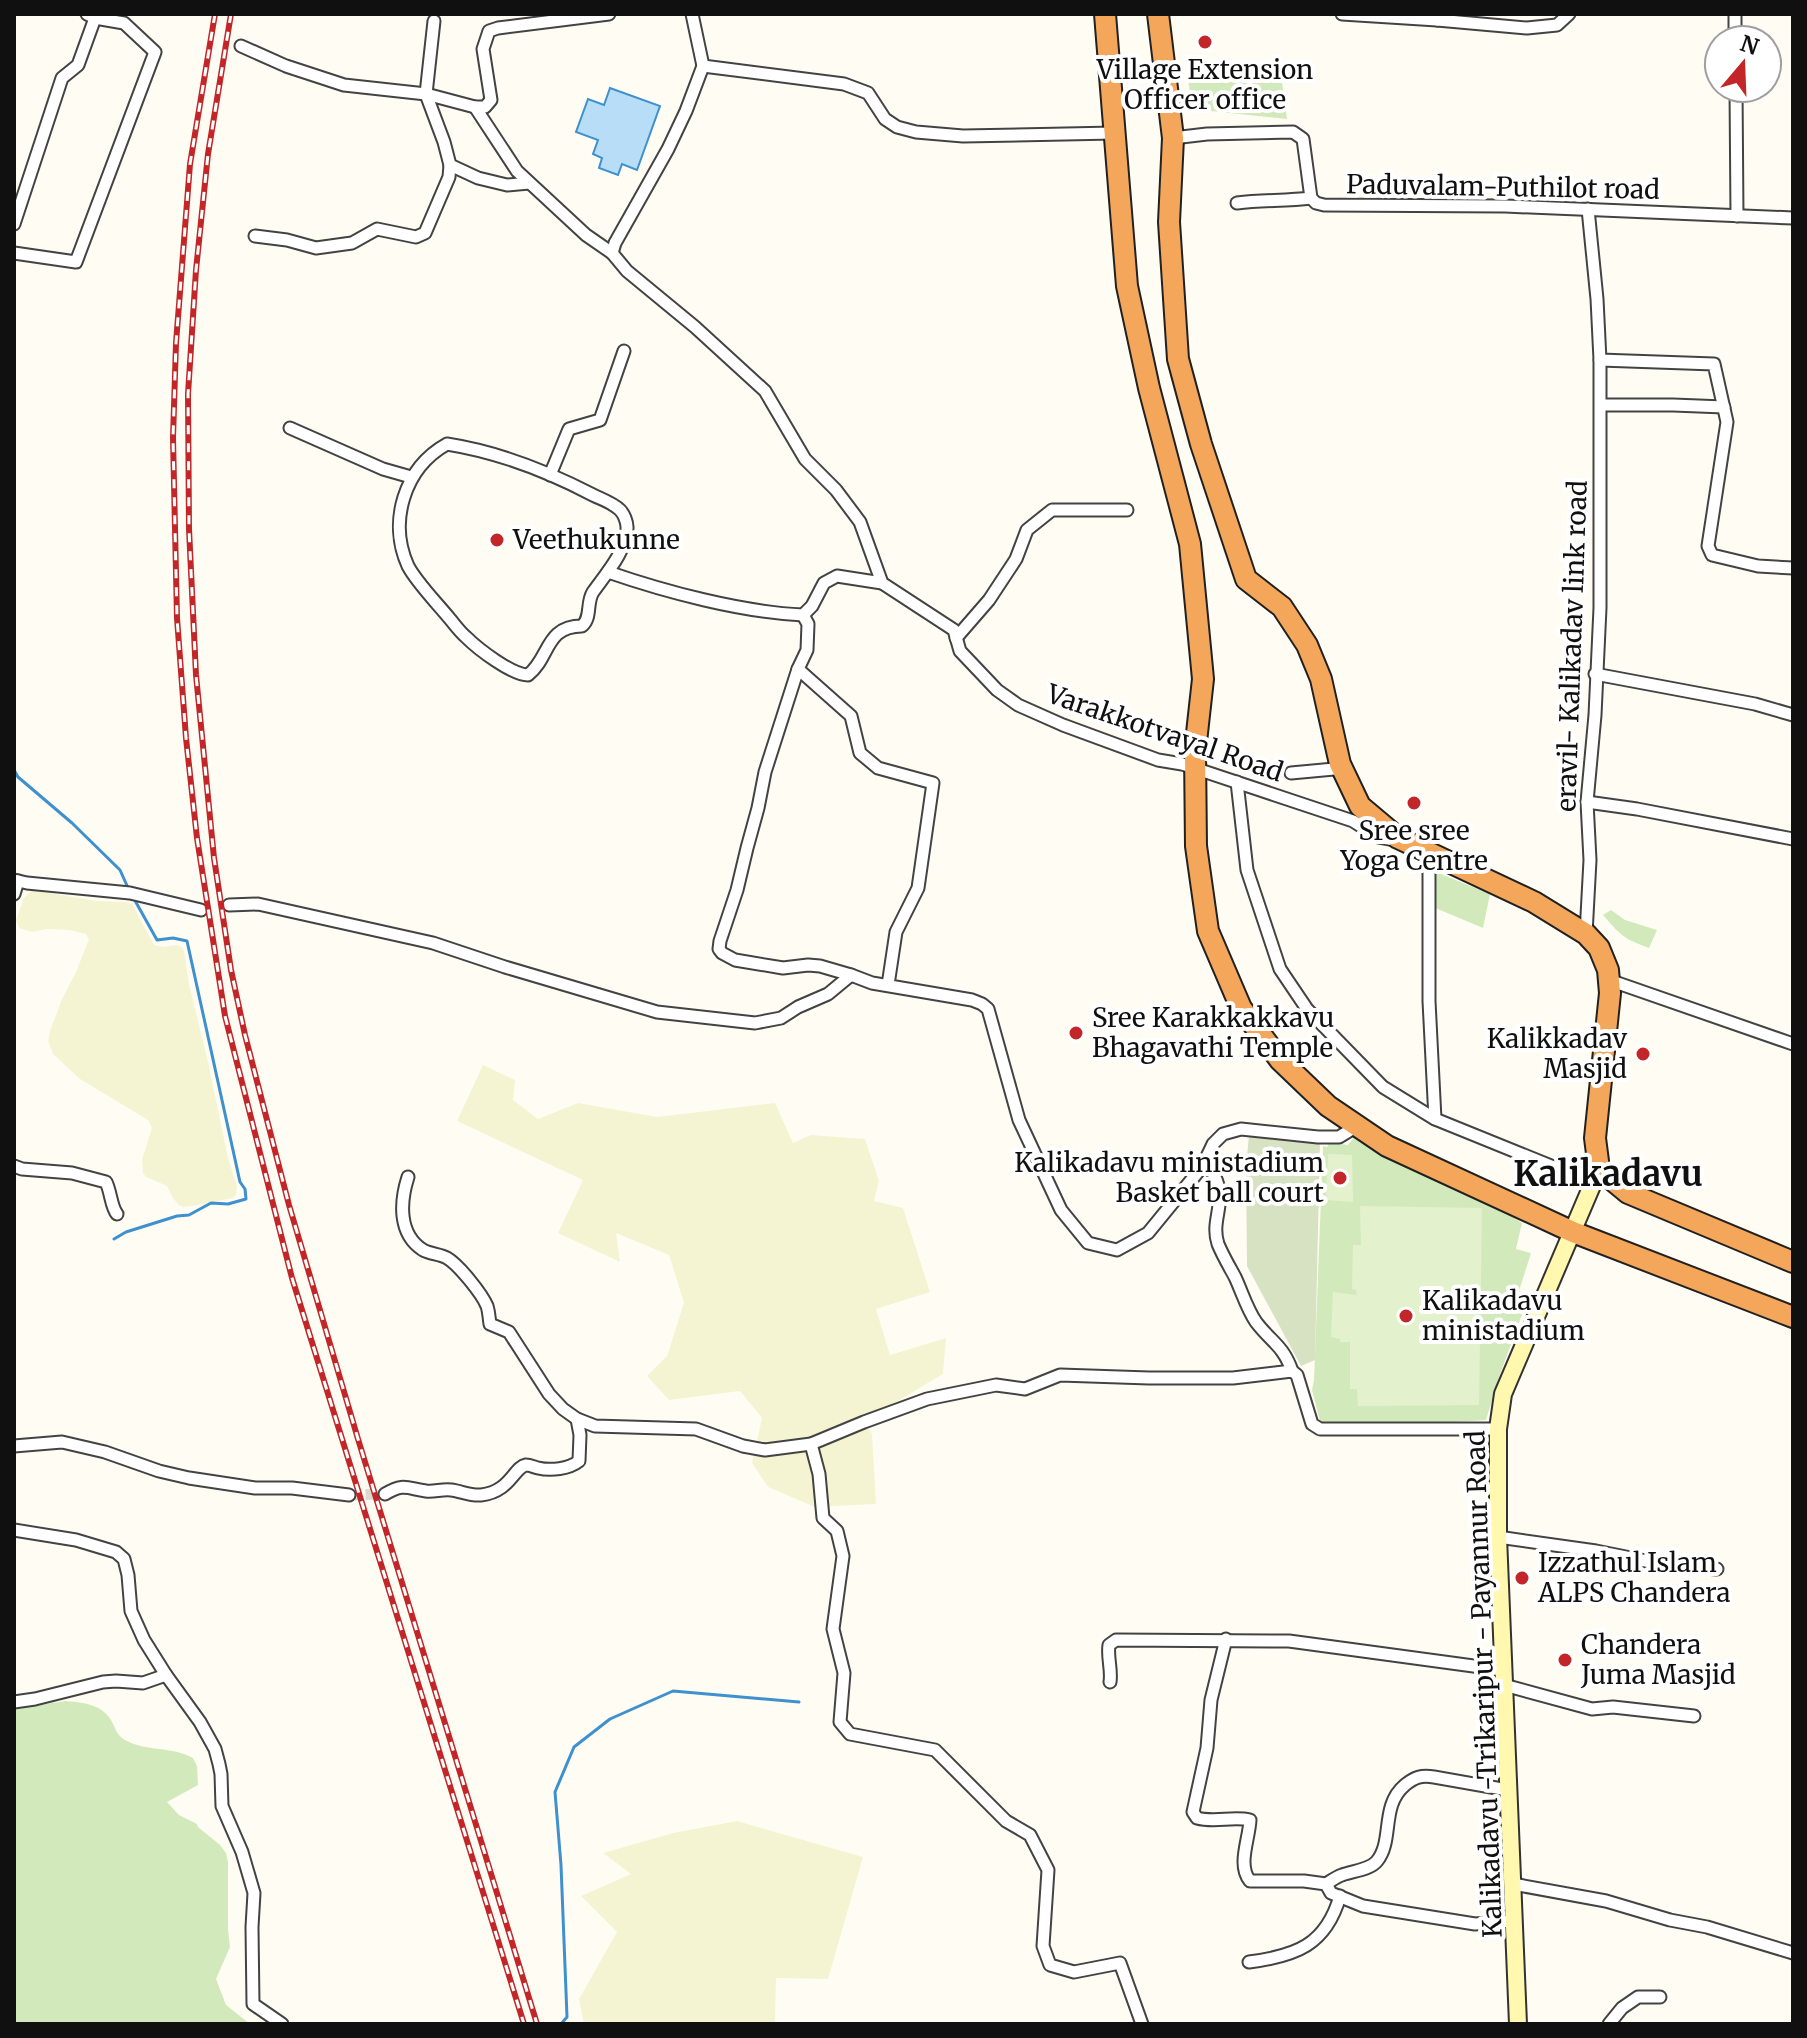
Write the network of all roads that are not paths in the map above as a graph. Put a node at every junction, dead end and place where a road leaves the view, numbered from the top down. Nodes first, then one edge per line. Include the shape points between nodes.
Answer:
1 (609, 14) edge
2 (692, 14) edge
3 (1105, 14) edge
4 (1158, 14) edge
5 (1342, 14) edge
6 (1569, 14) edge
7 (91, 16) edge
8 (1437, 17) edge
9 (434, 21) dead end
10 (241, 46) dead end
11 (703, 66) junction
12 (426, 94) junction
13 (1736, 104) edge
14 (475, 107) junction
15 (1114, 133) junction
16 (1173, 138) junction
17 (450, 165) junction
18 (529, 183) junction
19 (1311, 198) junction
20 (1237, 203) dead end
21 (1588, 209) junction
22 (1737, 216) junction
23 (1793, 218) edge
24 (14, 224) edge
25 (255, 236) dead end
26 (14, 253) edge
27 (612, 253) junction
28 (624, 351) dead end
29 (1600, 360) junction
30 (1601, 405) junction
31 (1724, 407) junction
32 (290, 428) dead end
33 (550, 475) junction
34 (411, 477) junction
35 (1127, 510) dead end
36 (1793, 568) edge
37 (608, 572) junction
38 (882, 583) junction
39 (803, 615) junction
40 (956, 638) junction
41 (798, 669) junction
42 (1595, 674) junction
43 (1793, 715) edge
44 (1340, 764) junction
45 (1195, 769) junction
46 (1291, 773) dead end
47 (1237, 782) junction
48 (1587, 802) junction
49 (1398, 838) junction
50 (1793, 839) edge
51 (1429, 853) junction
52 (16, 880) edge
53 (14, 894) edge
54 (229, 905) dead end
55 (201, 910) dead end
56 (1586, 934) junction
57 (851, 975) junction
58 (1609, 980) junction
59 (888, 985) junction
60 (1793, 1044) edge
61 (1435, 1119) junction
62 (1357, 1126) junction
63 (14, 1166) edge
64 (1202, 1167) junction
65 (1596, 1176) junction
66 (408, 1177) dead end
67 (117, 1214) dead end
68 (1573, 1232) junction
69 (1793, 1262) edge
70 (1793, 1317) edge
71 (1292, 1371) junction
72 (577, 1419) junction
73 (1498, 1429) junction
74 (811, 1444) junction
75 (14, 1446) edge
76 (385, 1494) tunnel mouth
77 (349, 1495) tunnel mouth
78 (14, 1530) edge
79 (1498, 1537) junction
80 (1717, 1569) dead end
81 (1226, 1639) junction
82 (166, 1675) junction
83 (1504, 1678) junction
84 (1110, 1682) dead end
85 (14, 1702) edge
86 (1694, 1716) dead end
87 (1508, 1790) junction
88 (1326, 1884) junction
89 (1513, 1884) junction
90 (1340, 1896) junction
91 (1514, 1921) junction
92 (1793, 1953) edge
93 (1249, 1962) dead end
94 (1660, 1997) dead end
95 (282, 2024) edge
96 (1142, 2024) edge
97 (1520, 2024) edge
98 (1609, 2024) edge

1 - 14 street via 489,31 483,49 491,100 485,107
2 - 11 street
3 - 15 highway
4 - 16 highway
5 - 8 street
6 - 8 street via 1557,25 1527,28
7 - 24 street via 78,65 62,78
7 - 26 street via 124,23 155,52 76,262
9 - 12 street
10 - 12 street via 344,85
11 - 15 street via 844,84 868,93 897,127 916,132
11 - 27 street via 668,149
12 - 14 street
12 - 17 street
13 - 22 street
14 - 18 street
15 - 45 highway via 1127,286 1190,544 1203,679
16 - 19 street, Paduvalam-Puthilot road via 1293,132 1303,139
16 - 44 highway via 1169,222 1178,359 1246,579 1282,607 1307,645 1321,679
17 - 18 street via 507,185
17 - 25 street via 425,233 416,237 377,229 352,243 316,248
18 - 27 street
19 - 20 street
19 - 21 street, Paduvalam-Puthilot road via 1324,205
21 - 22 street, Paduvalam-Puthilot road
21 - 29 street, eravil- Kalikadav link road
22 - 23 street, Paduvalam-Puthilot road
27 - 38 street via 765,391 805,459 860,522
28 - 33 street via 600,420 569,429
29 - 30 street, eravil- Kalikadav link road
29 - 31 street via 1714,364
30 - 31 street
30 - 42 street, eravil- Kalikadav link road
31 - 36 street via 1727,422 1708,546 1712,555
32 - 34 street
33 - 34 street via 447,444
33 - 37 street via 620,509 626,536
34 - 37 street via 399,525 410,569 465,637 521,675 534,671 559,633 587,622 590,596
35 - 40 street via 1052,510 1042,517 1027,530 1016,559 989,600
37 - 39 street via 683,594
38 - 39 street via 837,576 824,583
38 - 40 street, Varakkotvayal Road via 954,630
39 - 41 street via 807,650
40 - 45 street, Varakkotvayal Road via 960,651 1018,705 1158,760
41 - 57 street via 719,949 735,960 783,968 820,966
41 - 59 street via 851,716 860,753 878,768 933,783 918,888 896,932
42 - 43 street
42 - 48 street, eravil- Kalikadav link road
44 - 46 street
44 - 49 highway via 1360,806
45 - 47 street, Varakkotvayal Road
45 - 62 highway via 1196,846 1208,931 1241,1008 1280,1060
47 - 49 street, Varakkotvayal Road via 1353,821 1378,837
47 - 61 street via 1247,870 1280,969 1307,1009 1383,1087
48 - 50 street
48 - 56 street, eravil- Kalikadav link road
49 - 51 highway
51 - 56 highway via 1534,902
51 - 61 street
52 - 53 street
52 - 55 street via 134,894
54 - 57 street via 258,904 433,943 657,1012 755,1023 781,1018 828,994
56 - 58 highway via 1599,948
57 - 59 street
58 - 60 street
58 - 65 highway
59 - 64 street via 972,1000 988,1009 1019,1120 1061,1210 1088,1243 1117,1250 1148,1233
61 - 65 street
62 - 64 street via 1339,1137 1241,1129 1223,1134
62 - 68 highway via 1387,1146
63 - 67 street via 106,1182
64 - 71 street via 1209,1167 1220,1191 1215,1232 1221,1251 1254,1319 1279,1345
65 - 68 main road, Kalikadavu -Trikaripur - Payannur Road
65 - 69 highway
66 - 72 street via 403,1220 409,1237 425,1251 447,1258 479,1291 490,1324 509,1332 549,1394
68 - 70 highway
68 - 73 main road, Kalikadavu -Trikaripur - Payannur Road via 1503,1394
71 - 73 street via 1307,1414 1320,1429
71 - 74 street via 1233,1378 1060,1375 1025,1389 996,1385 927,1399
72 - 74 street via 595,1426 696,1429 765,1450
72 - 76 street via 579,1461 572,1467 521,1467 507,1485 489,1494 399,1486
73 - 79 main road, Kalikadavu -Trikaripur - Payannur Road
74 - 96 street via 823,1518 837,1531 843,1556 833,1629 844,1673 840,1722 850,1734 935,1750 1006,1821 1030,1835 1048,1870 1043,1946 1050,1965 1074,1972 1120,1963
75 - 77 street via 62,1442 189,1478
78 - 82 street via 76,1540 124,1559 131,1611
79 - 80 street
79 - 83 main road, Kalikadavu -Trikaripur - Payannur Road
81 - 83 street via 1289,1641
81 - 84 street via 1116,1640 1109,1645
81 - 88 street via 1193,1812 1207,1821 1250,1820 1243,1867 1250,1881
82 - 85 street via 143,1683 103,1682
82 - 95 street via 215,1749 222,1806 254,1893 253,2004
83 - 86 street via 1592,1709
83 - 87 main road, Kalikadavu -Trikaripur - Payannur Road
87 - 88 street via 1415,1777 1397,1792 1378,1860
87 - 89 main road, Kalikadavu -Trikaripur - Payannur Road
88 - 90 street
89 - 91 main road, Kalikadavu -Trikaripur - Payannur Road
89 - 92 street via 1606,1901
90 - 91 street via 1363,1906 1475,1924
90 - 93 street via 1326,1927 1303,1949
91 - 97 main road, Kalikadavu -Trikaripur - Payannur Road
94 - 98 street via 1638,1997

